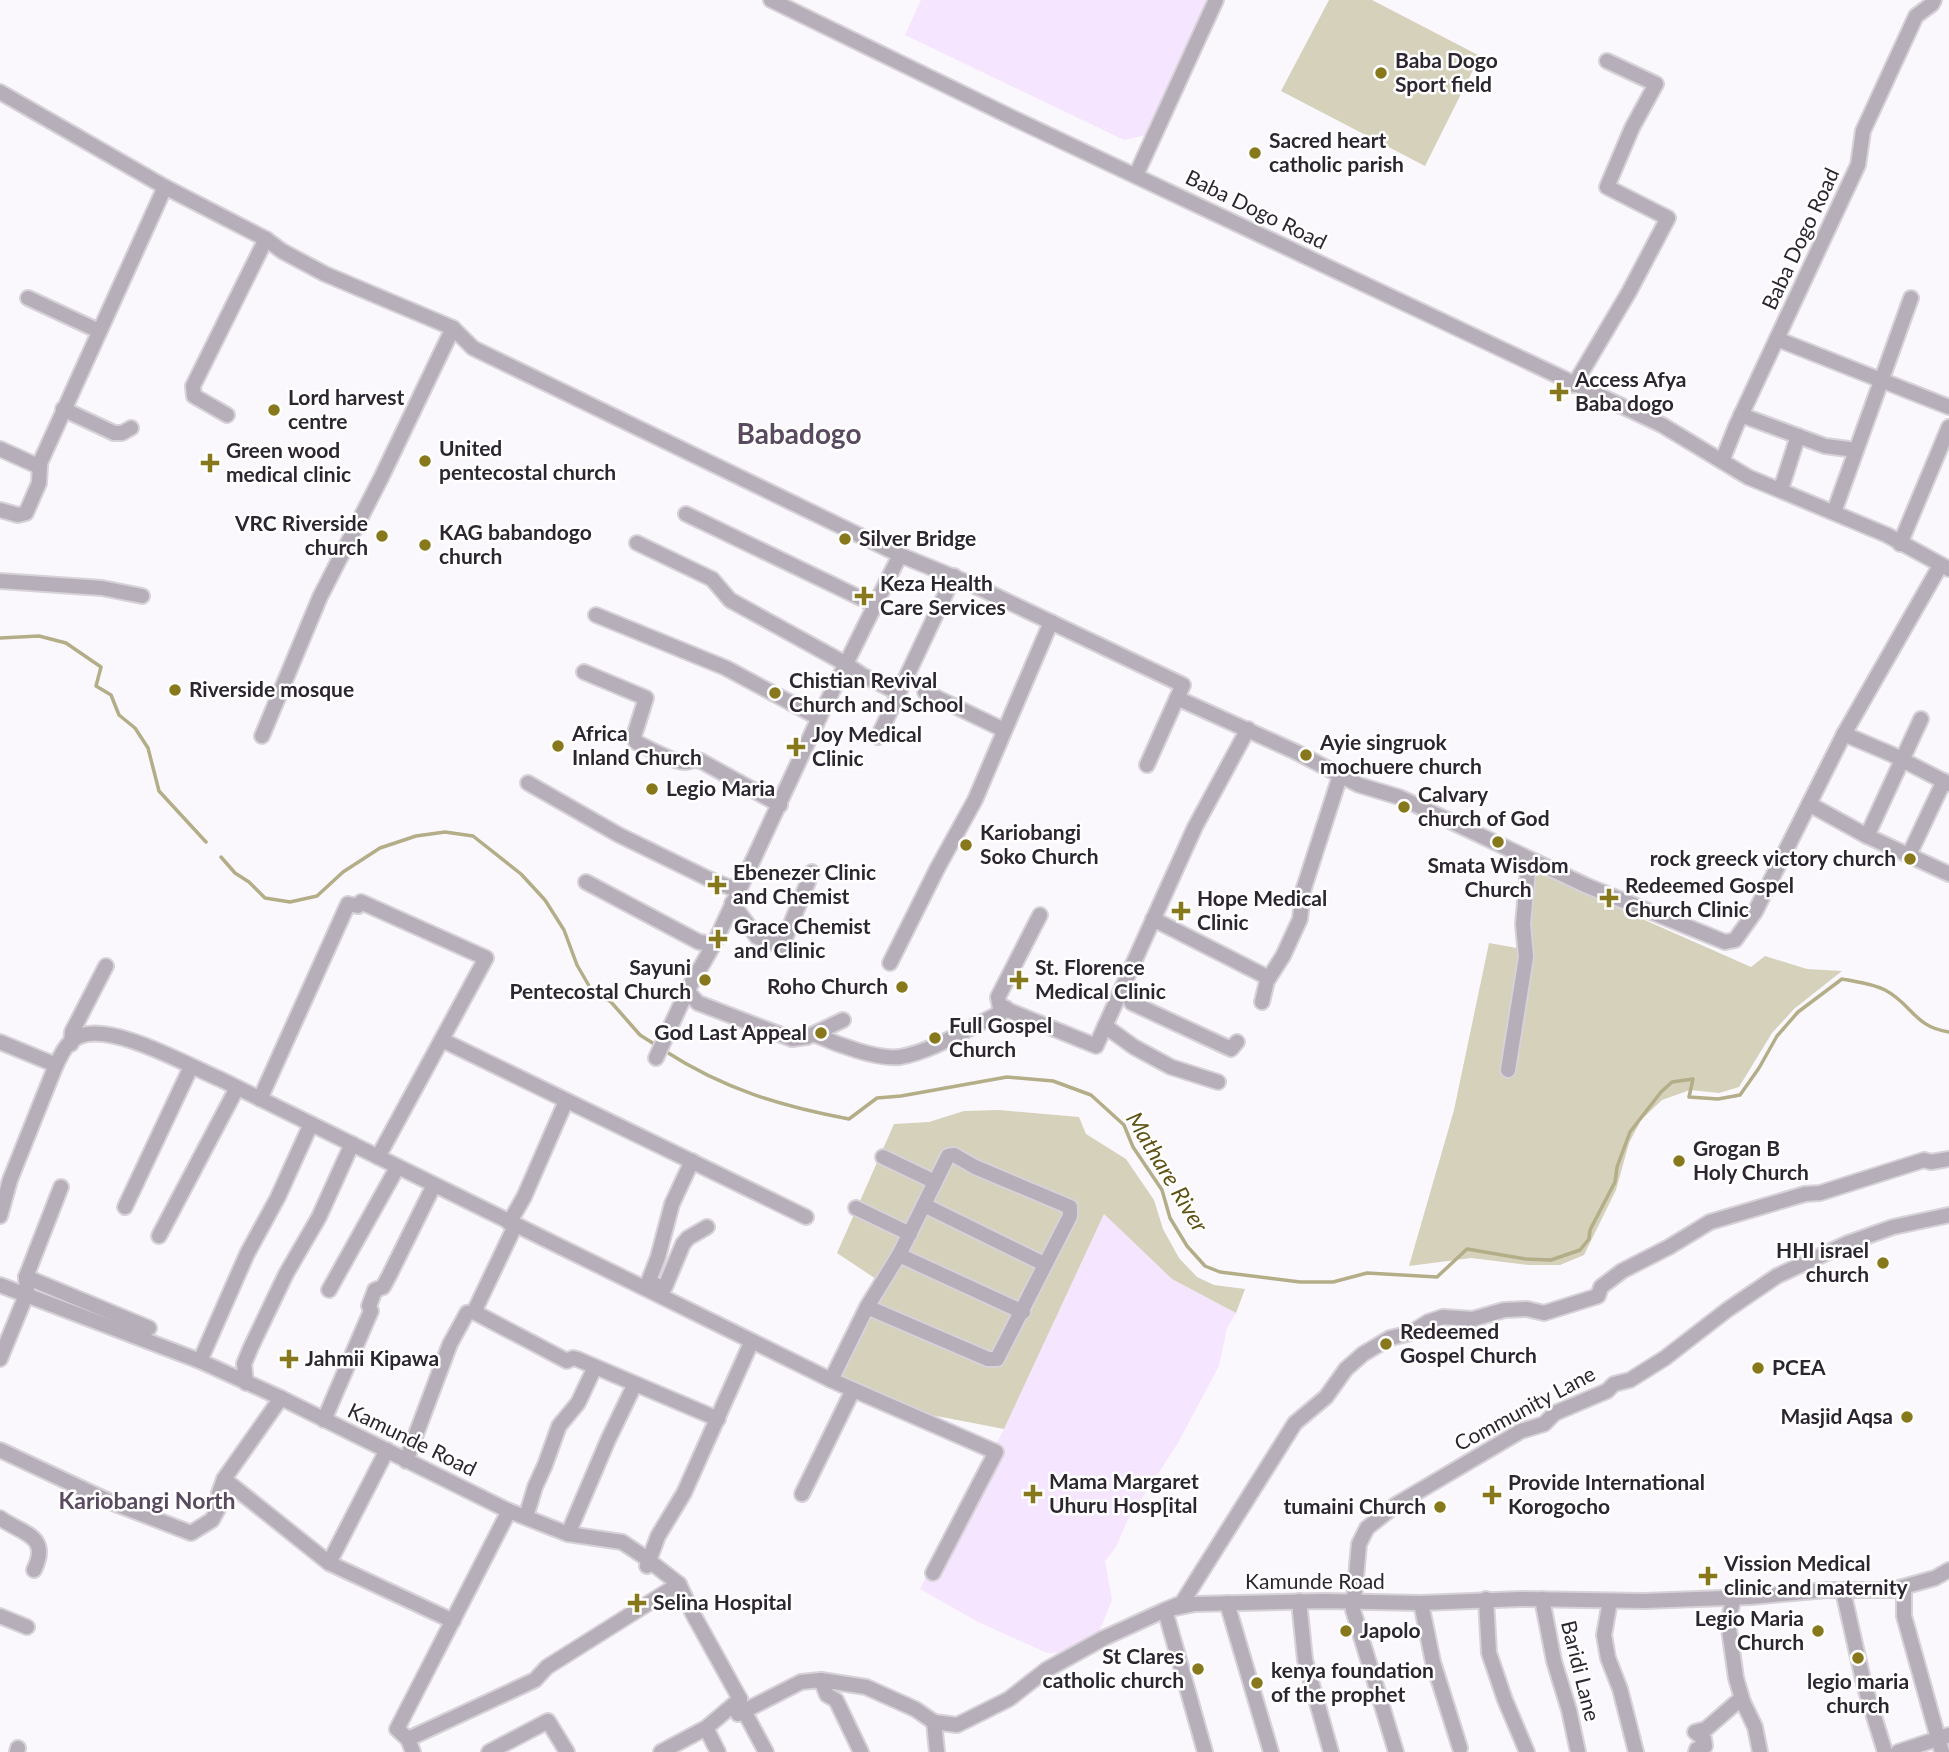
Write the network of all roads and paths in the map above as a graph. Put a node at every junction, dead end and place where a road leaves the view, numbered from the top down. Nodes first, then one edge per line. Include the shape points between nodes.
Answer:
1 (771, 0) edge
2 (1216, 0) edge
3 (1934, 0) edge
4 (1607, 61) dead end
5 (0, 92) edge
6 (1136, 175) junction
7 (165, 187) junction
8 (267, 239) junction
9 (28, 298) dead end
10 (1911, 298) dead end
11 (453, 328) junction
12 (99, 331) junction
13 (1777, 340) junction
14 (1881, 379) junction
15 (1574, 386) junction
16 (1949, 407) edge
17 (62, 410) junction
18 (226, 415) dead end
19 (1741, 415) junction
20 (1949, 427) edge
21 (131, 428) dead end
22 (1798, 436) junction
23 (0, 449) edge
24 (1856, 450) junction
25 (1722, 461) junction
26 (40, 467) junction
27 (1781, 489) junction
28 (0, 510) edge
29 (1834, 512) junction
30 (686, 514) dead end
31 (637, 544) dead end
32 (1900, 544) junction
33 (900, 555) junction
34 (1945, 568) edge
35 (954, 576) junction
36 (0, 581) edge
37 (142, 596) dead end
38 (875, 605) junction
39 (596, 615) dead end
40 (1051, 621) junction
41 (846, 664) junction
42 (583, 672) dead end
43 (925, 692) dead end
44 (899, 693) junction
45 (1177, 698) junction
46 (819, 718) junction
47 (1921, 719) dead end
48 (1248, 729) junction
49 (1004, 730) junction
50 (1844, 734) junction
51 (262, 736) dead end
52 (878, 737) dead end
53 (1902, 759) junction
54 (1147, 765) dead end
55 (1340, 776) junction
56 (1947, 782) edge
57 (528, 783) dead end
58 (1809, 804) junction
59 (780, 805) junction
60 (1867, 836) junction
61 (1909, 855) junction
62 (1529, 859) junction
63 (812, 872) dead end
64 (1949, 874) edge
65 (586, 882) dead end
66 (739, 887) junction
67 (732, 903) junction
68 (1040, 915) dead end
69 (1153, 919) junction
70 (713, 944) junction
71 (890, 963) dead end
72 (106, 967) dead end
73 (1269, 978) junction
74 (1124, 987) junction
75 (687, 991) junction
76 (1262, 1002) dead end
77 (1000, 1010) junction
78 (843, 1020) dead end
79 (1105, 1026) junction
80 (816, 1035) dead end
81 (1083, 1035) dead end
82 (79, 1036) junction
83 (442, 1040) junction
84 (0, 1042) edge
85 (1237, 1042) dead end
86 (656, 1056) dead end
87 (56, 1065) junction
88 (191, 1067) junction
89 (1508, 1070) dead end
90 (1218, 1082) dead end
91 (237, 1087) junction
92 (260, 1099) junction
93 (566, 1101) junction
94 (311, 1124) junction
95 (352, 1144) junction
96 (378, 1157) junction
97 (883, 1157) dead end
98 (1949, 1159) edge
99 (692, 1161) junction
100 (397, 1168) junction
101 (5, 1178) edge
102 (935, 1182) junction
103 (434, 1185) junction
104 (61, 1187) dead end
105 (924, 1205) junction
106 (125, 1207) dead end
107 (856, 1208) dead end
108 (1949, 1215) edge
109 (0, 1216) edge
110 (806, 1217) dead end
111 (512, 1225) junction
112 (707, 1227) dead end
113 (910, 1234) junction
114 (159, 1236) dead end
115 (899, 1255) junction
116 (1044, 1264) junction
117 (26, 1277) junction
118 (0, 1285) edge
119 (647, 1285) junction
120 (329, 1290) dead end
121 (867, 1307) junction
122 (474, 1312) junction
123 (1023, 1312) junction
124 (149, 1328) dead end
125 (751, 1343) junction
126 (0, 1359) edge
127 (200, 1361) junction
128 (595, 1367) junction
129 (831, 1380) junction
130 (246, 1383) junction
131 (635, 1384) junction
132 (853, 1390) junction
133 (281, 1398) junction
134 (718, 1419) junction
135 (324, 1420) junction
136 (387, 1450) junction
137 (1, 1455) edge
138 (406, 1461) junction
139 (224, 1479) junction
140 (803, 1494) dead end
141 (509, 1511) junction
142 (526, 1517) junction
143 (0, 1518) edge
144 (568, 1534) junction
145 (643, 1556) junction
146 (329, 1563) junction
147 (34, 1570) dead end
148 (1949, 1570) edge
149 (933, 1573) dead end
150 (679, 1584) junction
151 (1905, 1587) junction
152 (1843, 1591) junction
153 (1734, 1597) junction
154 (1486, 1599) junction
155 (1542, 1600) junction
156 (1299, 1601) junction
157 (1610, 1601) junction
158 (1227, 1603) junction
159 (1353, 1603) junction
160 (1421, 1603) junction
161 (1165, 1611) junction
162 (0, 1616) edge
163 (453, 1621) junction
164 (27, 1627) dead end
165 (821, 1680) junction
166 (1743, 1702) junction
167 (742, 1705) junction
168 (934, 1722) junction
169 (706, 1728) junction
170 (1942, 1741) edge
171 (410, 1745) edge
172 (1460, 1748) dead end
173 (489, 1752) edge
174 (567, 1752) edge
175 (661, 1752) edge
176 (718, 1752) edge
177 (766, 1752) edge
178 (861, 1752) edge
179 (937, 1752) edge
180 (1205, 1752) edge
181 (1271, 1752) edge
182 (1331, 1752) edge
183 (1396, 1752) edge
184 (1527, 1752) edge
185 (1578, 1752) edge
186 (1636, 1752) edge
187 (1696, 1752) edge
188 (1760, 1752) edge
189 (1885, 1752) edge
190 (1898, 1752) edge

1 - 6 street, Baba Dogo Road
2 - 6 street
3 - 13 street, Baba Dogo Road via 1916,16 1863,131 1858,165
4 - 15 street via 1656,84 1608,187 1668,218
5 - 7 street
6 - 15 street, Baba Dogo Road
7 - 8 street
7 - 12 street
8 - 11 street via 325,274
8 - 18 street via 193,386 194,396
9 - 12 street
10 - 14 street
11 - 33 street via 473,348
11 - 51 street via 320,597
12 - 17 street
13 - 14 street
13 - 19 street, Baba Dogo Road
14 - 16 street
14 - 24 street
15 - 25 street, Baba Dogo Road via 1662,425
17 - 21 street via 114,433
17 - 26 street
19 - 22 street
19 - 25 street, Baba Dogo Road
20 - 32 street
22 - 24 street
22 - 27 street
23 - 26 street
24 - 29 street
25 - 27 street, Baba Dogo Road
26 - 28 street via 39,483 26,513
27 - 29 street, Baba Dogo Road
29 - 32 street, Baba Dogo Road
30 - 38 street
31 - 41 street via 712,579 730,600
32 - 34 street, Baba Dogo Road
33 - 35 street
33 - 38 street
34 - 50 street
35 - 40 street
35 - 44 street
36 - 37 street via 102,588
38 - 41 street
39 - 46 street via 726,668
40 - 45 street via 1183,685
40 - 49 street
41 - 44 street
41 - 46 street
42 - 59 street via 646,698 636,742 675,760 695,758
43 - 49 street
44 - 52 street
45 - 48 street
45 - 54 street
46 - 59 street
47 - 53 street
48 - 55 street
48 - 69 street via 1195,827
49 - 71 street via 975,800
50 - 53 street
50 - 58 street
53 - 56 street
53 - 60 street
55 - 62 street via 1399,797
55 - 73 street via 1303,891 1300,919
56 - 61 street
57 - 66 street via 619,835 709,879
58 - 60 street
58 - 62 street via 1755,912 1735,940 1725,942
59 - 66 street
60 - 61 street
61 - 64 street
62 - 89 street via 1522,924 1526,957
63 - 67 street via 782,946 757,937
65 - 70 street via 699,942
66 - 67 street
67 - 70 street
68 - 77 street via 998,997
69 - 73 street
69 - 74 street
70 - 75 street
72 - 82 street via 72,1032 71,1044
73 - 76 street
74 - 79 street
74 - 85 street via 1132,1003 1231,1049
75 - 78 street via 698,1003 792,1038 807,1037
75 - 86 street
77 - 79 street via 1096,1046
77 - 80 street via 897,1058 838,1045
77 - 81 street via 1054,1020
79 - 90 street via 1171,1067
82 - 87 street via 66,1045
82 - 88 street via 97,1032 120,1035
83 - 92 street via 486,958 361,902 348,904
83 - 93 street
83 - 96 street
84 - 87 street
87 - 101 street
88 - 91 street
88 - 106 street
91 - 92 street
91 - 114 street
92 - 94 street
93 - 99 street
93 - 111 street
94 - 95 street
94 - 127 street
95 - 96 street
95 - 130 street via 251,1347 244,1364
96 - 100 street
97 - 102 street
98 - 161 street via 1924,1160 1820,1194 1805,1194 1721,1218 1622,1271 1601,1287 1598,1296 1581,1303 1544,1313 1527,1309 1473,1319 1443,1317 1411,1334 1390,1338 1363,1354 1326,1397 1295,1423 1182,1603
99 - 110 street
99 - 119 street via 672,1204
100 - 103 street
100 - 120 street
101 - 109 street
102 - 105 street
102 - 116 street via 948,1156 954,1154 1070,1207 1070,1216
103 - 111 street
103 - 135 street via 383,1287 375,1290 371,1311
104 - 117 street
105 - 113 street
105 - 116 street
107 - 113 street
108 - 159 street, Community Lane via 1893,1227 1777,1276 1630,1380 1521,1431 1397,1504 1367,1528 1359,1544
111 - 119 street
111 - 122 street
112 - 119 street via 683,1244 665,1287
113 - 115 street
115 - 121 street
115 - 123 street
116 - 123 street
117 - 124 street
117 - 126 street via 27,1293
118 - 127 street, Kamunde Road
119 - 125 street
121 - 123 street via 991,1360 1002,1353
121 - 129 street
122 - 128 street via 566,1361 575,1358
122 - 138 street via 467,1313 450,1344
125 - 129 street
125 - 134 street
127 - 130 street, Kamunde Road
128 - 131 street
128 - 142 street via 578,1403 559,1426
129 - 132 street
130 - 133 street, Kamunde Road
131 - 134 street
131 - 144 street
132 - 140 street
132 - 149 street via 996,1452
133 - 135 street, Kamunde Road
133 - 139 street
134 - 145 street via 684,1493 658,1536 649,1564 643,1567
135 - 136 street, Kamunde Road
136 - 138 street, Kamunde Road
136 - 146 street
137 - 139 street via 191,1533 212,1520 222,1501 219,1493
138 - 141 street, Kamunde Road
139 - 146 street
141 - 142 street, Kamunde Road
141 - 163 street
142 - 144 street, Kamunde Road
143 - 147 street via 35,1539 39,1547
144 - 145 street, Kamunde Road via 622,1542
145 - 150 street, Kamunde Road
146 - 163 street
148 - 151 street, Kamunde Road
150 - 167 street, Kamunde Road
150 - 171 street via 547,1667 535,1680
151 - 152 street, Kamunde Road
151 - 170 street via 1904,1616
152 - 153 street, Kamunde Road
152 - 189 street
153 - 157 street, Kamunde Road
153 - 166 street via 1728,1622
154 - 155 street, Kamunde Road
154 - 160 street, Kamunde Road
154 - 184 street via 1489,1653
155 - 157 street, Kamunde Road
155 - 185 street, Baridi Lane
156 - 158 street, Kamunde Road
156 - 159 street, Kamunde Road
156 - 182 street via 1305,1660
157 - 186 street via 1604,1635
158 - 161 street, Kamunde Road
158 - 181 street
159 - 160 street, Kamunde Road
159 - 183 street, Community Lane
160 - 172 street via 1433,1662
161 - 168 street, Kamunde Road via 1060,1662 1009,1699 971,1719 957,1724
161 - 180 street
162 - 164 street
163 - 171 street via 397,1729
165 - 167 street via 801,1682
165 - 168 street via 879,1692
165 - 178 street
166 - 187 street via 1695,1732 1705,1746
166 - 188 street
167 - 169 street
167 - 177 street, Kamunde Road
168 - 179 street
169 - 175 street
169 - 176 street
170 - 190 street
173 - 174 street via 548,1721

